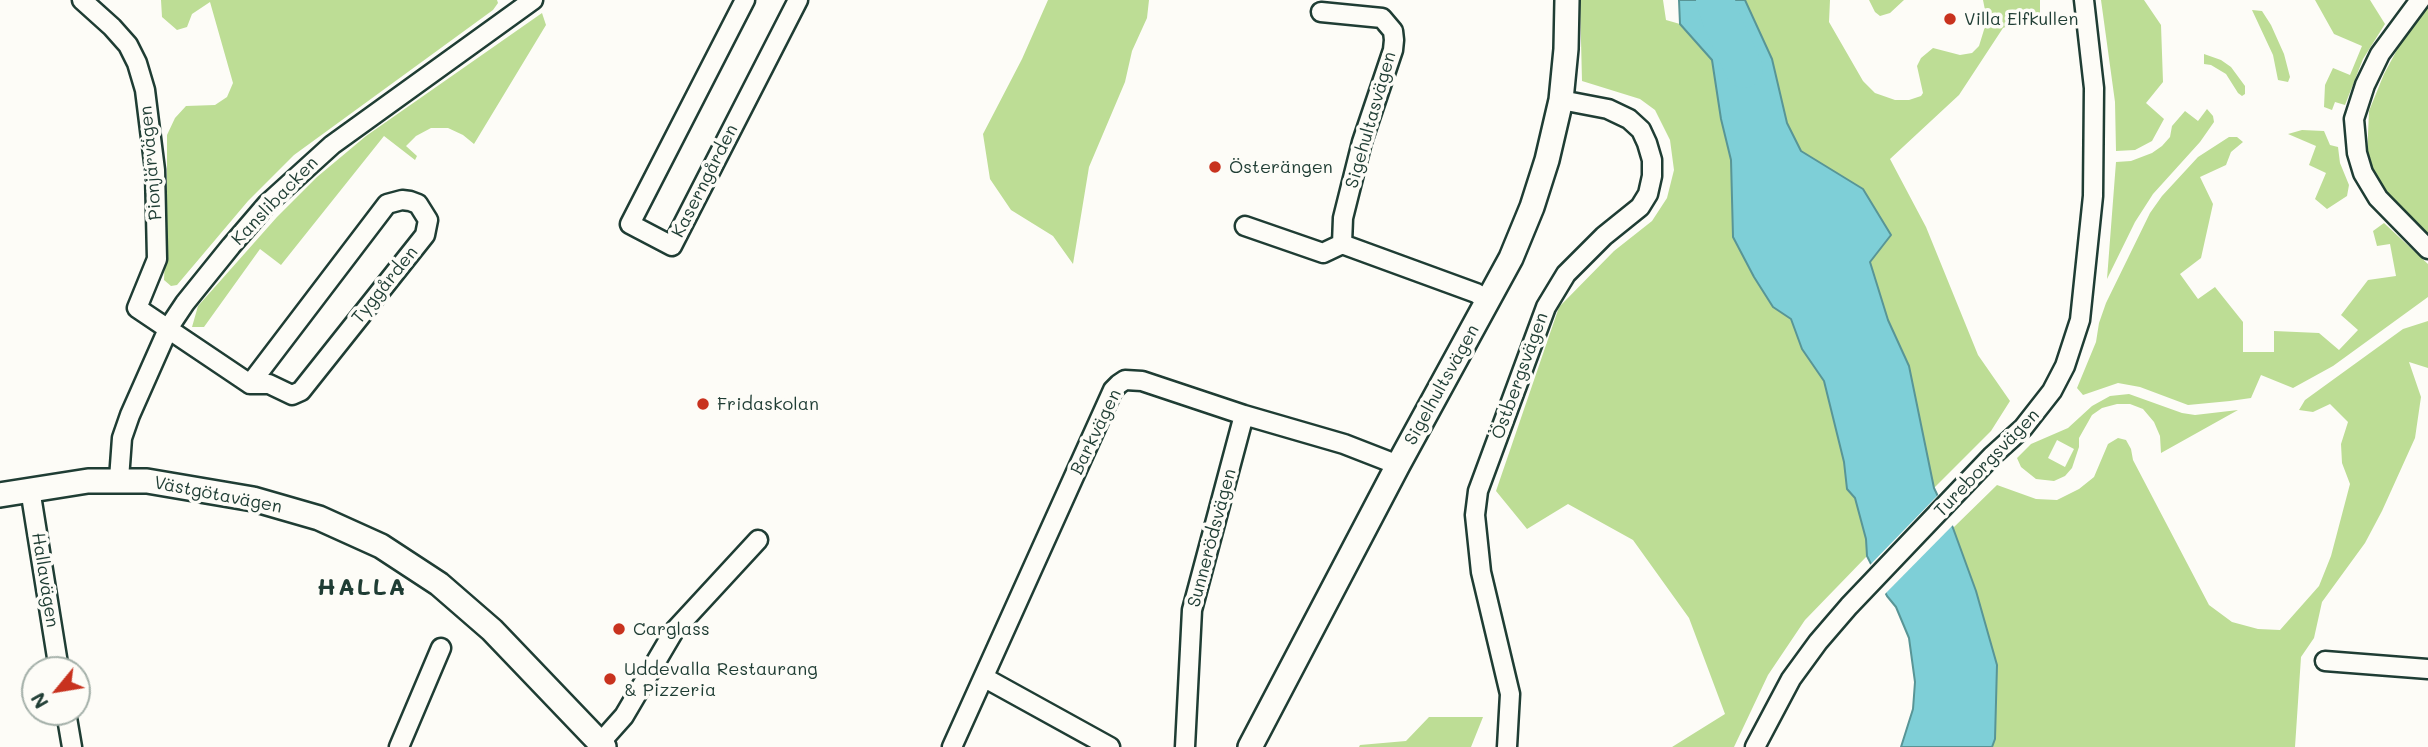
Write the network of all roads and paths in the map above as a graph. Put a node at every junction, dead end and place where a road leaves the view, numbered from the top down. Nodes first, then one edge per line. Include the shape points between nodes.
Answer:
1 (82, 0) edge
2 (533, 0) edge
3 (745, 0) edge
4 (1567, 0) edge
5 (2084, 0) edge
6 (2420, 0) edge
7 (790, 3) edge
8 (1321, 12) dead end
9 (1561, 100) junction
10 (1245, 226) dead end
11 (1342, 244) junction
12 (2428, 249) edge
13 (1489, 300) junction
14 (169, 327) junction
15 (250, 384) junction
16 (1244, 415) junction
17 (1398, 465) junction
18 (119, 479) junction
19 (30, 489) junction
20 (0, 495) edge
21 (758, 540) dead end
22 (441, 648) dead end
23 (57, 656) edge
24 (2325, 661) dead end
25 (2428, 669) edge
26 (985, 678) junction
27 (68, 726) edge
28 (602, 745) edge
29 (72, 747) edge
30 (399, 747) edge
31 (952, 747) edge
32 (1110, 747) edge
33 (1185, 747) edge
34 (1250, 747) edge
35 (1507, 747) edge
36 (1755, 747) edge

1 - 14 street, Pionjärvägen via 128,46 145,90 155,170 157,259 137,307
2 - 14 street, Kanslibacken via 313,161 267,204
3 - 7 street, Kaserngården via 630,224 672,246
4 - 9 street, Sigelhultsvägen
5 - 36 street, Tureborgsvägen via 2094,88 2094,143 2090,234 2080,320 2070,355 2052,391 2023,428 1818,642 1791,679
6 - 12 street via 2380,54 2354,119 2363,173 2378,198
8 - 11 street, Sigehultasvägen via 1382,18 1394,40 1362,142 1343,218
9 - 13 street, Sigelhultsvägen via 1532,207
9 - 35 street, Östbergsvägen via 1608,109 1629,119 1647,143 1652,176 1640,207 1566,274 1546,307 1478,491 1475,515 1482,572 1510,694
10 - 11 street via 1323,253
11 - 13 street
13 - 17 street, Sigelhultsvägen
14 - 15 street, Tyggården
14 - 18 street, Kanslibacken via 122,438
15 - 15 street, Tyggården via 269,384 292,395 301,391 425,235 428,220 418,204 402,200 387,204
16 - 17 street, Barkvägen
16 - 26 street, Barkvägen via 1142,381 1125,380 1113,390
16 - 33 street, Sunnerödsvägen via 1192,610
17 - 34 street, Sigelhultsvägen
18 - 19 street, Västgötavägen
18 - 28 street, Västgötavägen via 253,499 319,518 381,546 439,584 492,630
19 - 20 street, Västgötavägen
19 - 23 street, Hallavägen
21 - 28 street via 674,631
22 - 30 street
24 - 25 street
26 - 31 street, Barkvägen
26 - 32 street
27 - 29 street

